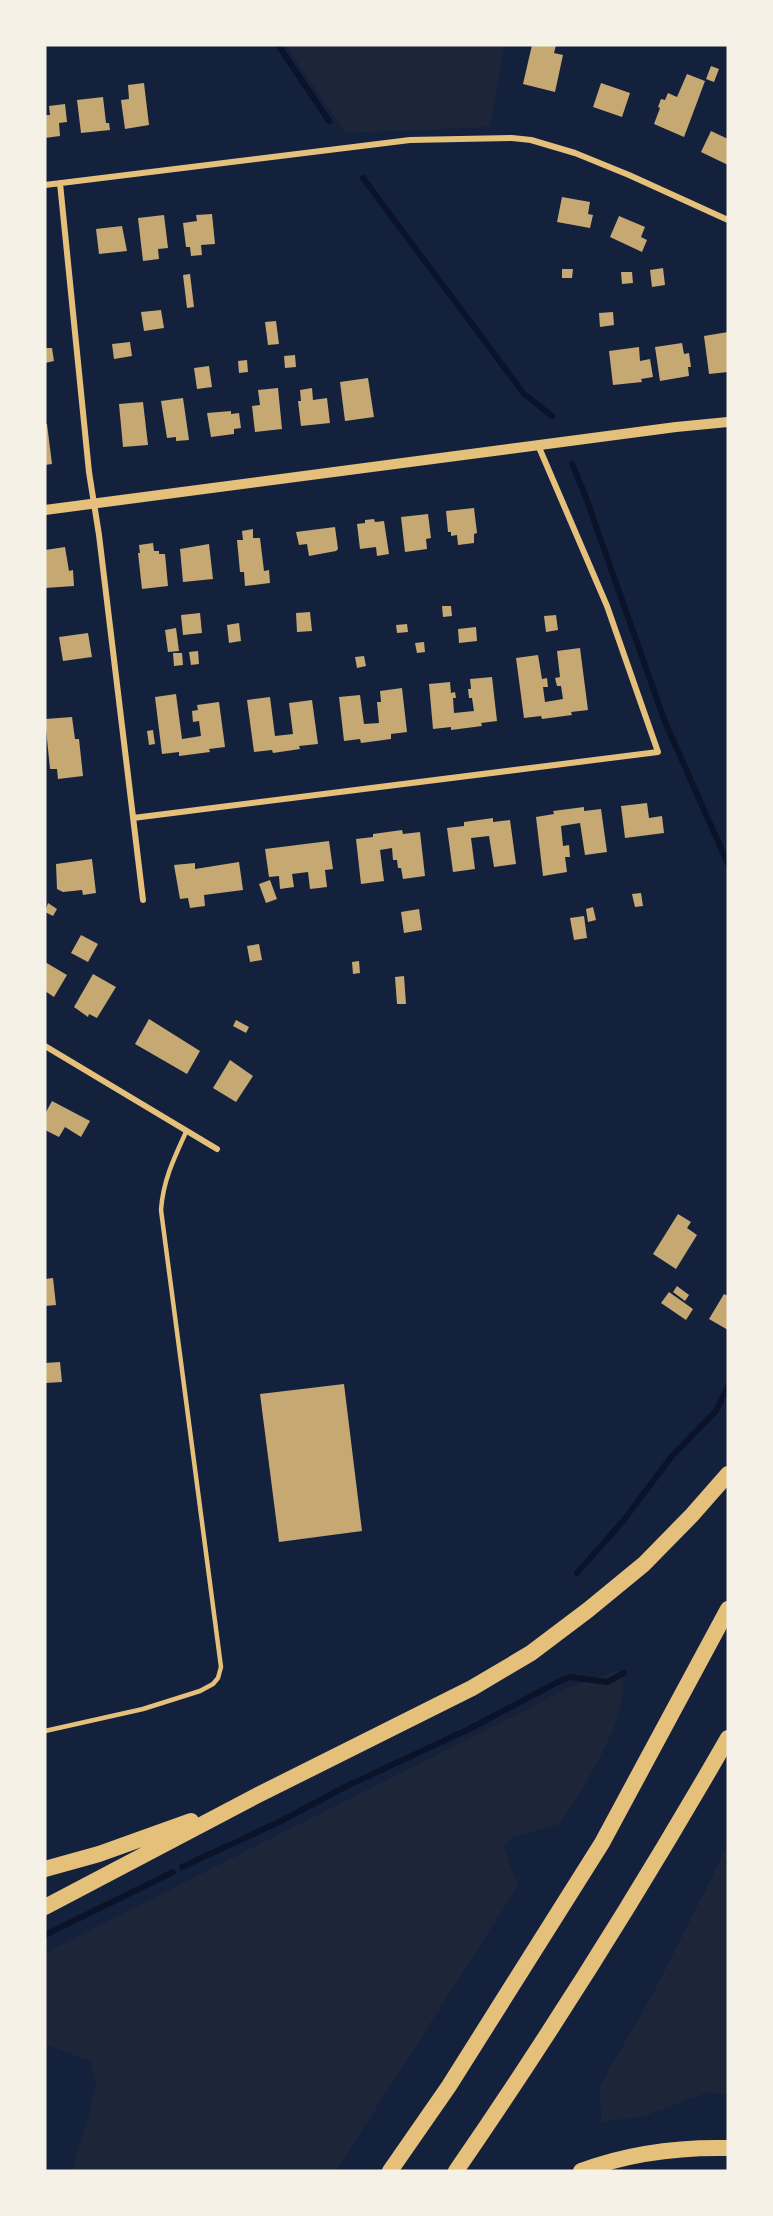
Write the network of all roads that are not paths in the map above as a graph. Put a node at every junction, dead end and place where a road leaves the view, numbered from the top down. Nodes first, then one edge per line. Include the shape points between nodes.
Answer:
1 (60, 183) junction
2 (45, 185) edge
3 (728, 220) edge
4 (728, 422) edge
5 (538, 445) junction
6 (94, 503) junction
7 (45, 510) edge
8 (134, 818) junction
9 (143, 900) dead end
10 (45, 1046) edge
11 (186, 1132) junction
12 (217, 1149) dead end
13 (728, 1474) edge
14 (728, 1609) edge
15 (45, 1731) edge
16 (728, 1738) edge
17 (256, 1796) junction
18 (45, 1869) edge
19 (45, 1907) edge
20 (728, 2148) edge
21 (390, 2171) edge
22 (456, 2171) edge
23 (581, 2171) edge

1 - 2 street
1 - 3 street via 411,140 512,138 575,153
1 - 6 street
4 - 5 street
5 - 6 street
5 - 8 street via 607,606 658,752
6 - 7 street
6 - 8 street
8 - 9 street
10 - 11 street
11 - 12 street
11 - 15 lane via 168,1173 161,1210 221,1667 213,1684 200,1691 142,1710
13 - 17 highway via 644,1564 531,1653 472,1688
14 - 21 highway via 602,1843 449,2086
16 - 22 highway via 581,1983
17 - 18 highway via 99,1854
17 - 19 highway
20 - 23 highway via 649,2152

